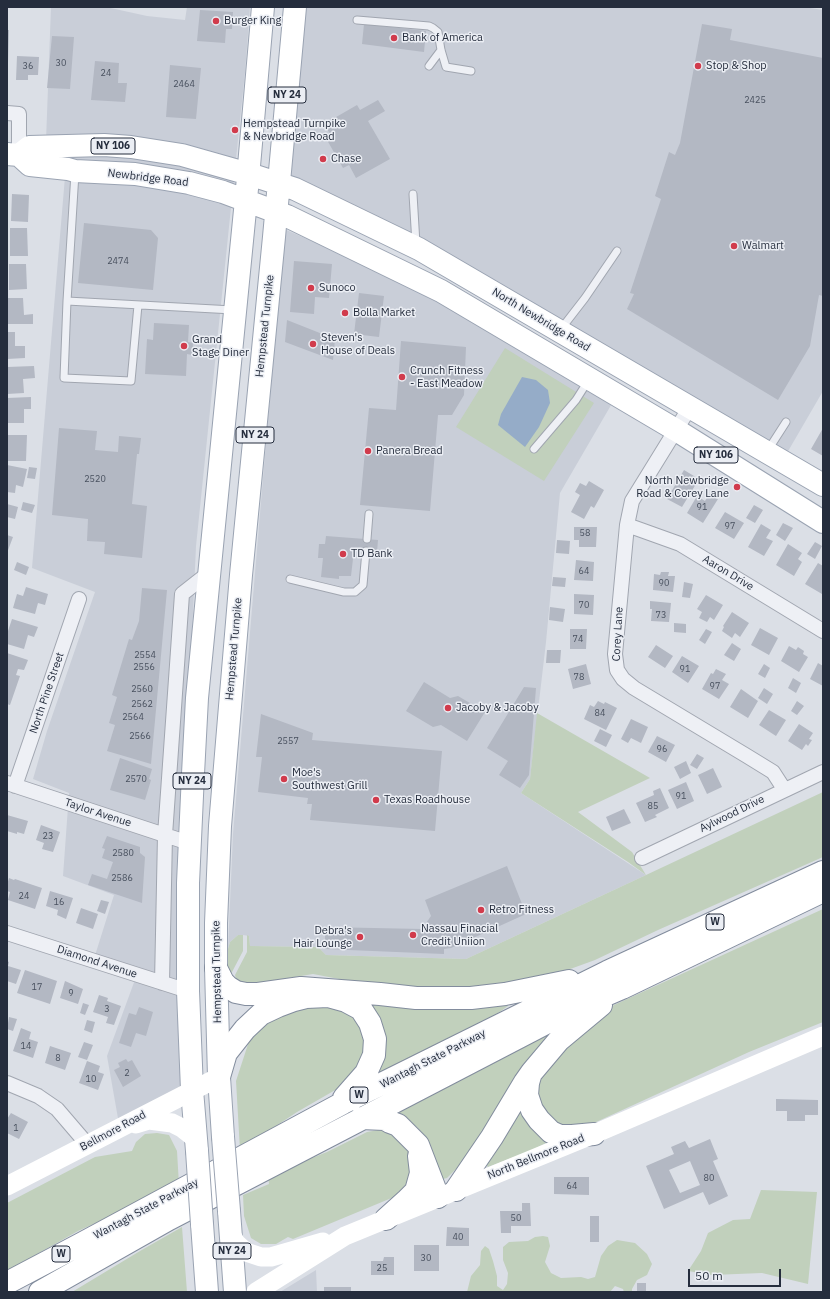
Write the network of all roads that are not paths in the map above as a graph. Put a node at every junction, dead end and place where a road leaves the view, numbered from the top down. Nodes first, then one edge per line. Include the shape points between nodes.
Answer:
1 (263, 7) edge
2 (295, 7) edge
3 (357, 20) dead end
4 (441, 50) junction
5 (429, 66) dead end
6 (471, 71) dead end
7 (7, 113) edge
8 (13, 155) edge
9 (75, 171) junction
10 (249, 174) junction
11 (279, 183) junction
12 (413, 194) dead end
13 (246, 200) junction
14 (277, 212) junction
15 (416, 247) junction
16 (617, 251) dead end
17 (67, 301) junction
18 (138, 305) junction
19 (236, 310) junction
20 (560, 331) junction
21 (544, 352) junction
22 (589, 379) junction
23 (690, 408) junction
24 (786, 422) dead end
25 (676, 430) junction
26 (534, 449) dead end
27 (767, 452) junction
28 (823, 485) edge
29 (369, 514) dead end
30 (823, 522) edge
31 (627, 525) junction
32 (367, 539) dead end
33 (366, 551) dead end
34 (210, 572) junction
35 (290, 579) dead end
36 (79, 599) dead end
37 (823, 631) edge
38 (197, 698) junction
39 (823, 772) edge
40 (11, 785) edge
41 (784, 789) junction
42 (220, 826) junction
43 (165, 835) junction
44 (189, 843) junction
45 (642, 858) dead end
46 (823, 872) edge
47 (823, 891) edge
48 (7, 933) edge
49 (216, 968) junction
50 (607, 972) junction
51 (162, 983) junction
52 (622, 988) junction
53 (188, 991) junction
54 (823, 1036) edge
55 (532, 1072) junction
56 (219, 1076) junction
57 (7, 1083) edge
58 (192, 1090) junction
59 (337, 1106) junction
60 (361, 1118) junction
61 (115, 1129) junction
62 (594, 1134) junction
63 (88, 1144) junction
64 (196, 1145) junction
65 (418, 1145) junction
66 (7, 1186) edge
67 (447, 1193) junction
68 (386, 1219) junction
69 (231, 1234) junction
70 (345, 1236) junction
71 (84, 1266) junction
72 (7, 1283) edge
73 (40, 1292) edge
74 (60, 1292) edge
75 (207, 1292) edge
76 (235, 1292) edge
77 (256, 1292) edge

1 - 10 main road, NY 24
2 - 11 main road, Hempstead Turnpike / NY 24
3 - 4 lane via 429,26 438,32
4 - 5 lane
4 - 6 lane via 446,68
7 - 8 street via 20,114
8 - 9 main road, Newbridge Road / NY 106 via 30,165
8 - 10 main road, NY 106 via 29,147 118,146 182,155
9 - 13 main road, Newbridge Road / NY 106 via 135,174 189,182
9 - 17 lane
10 - 11 main road, North Newbridge Road / NY 106
10 - 13 main road, NY 24
11 - 14 main road, Hempstead Turnpike / NY 24
11 - 15 main road, North Newbridge Road / NY 106
12 - 15 lane
13 - 14 main road, Newbridge Road / NY 106
13 - 19 main road, NY 24
14 - 21 main road, NY 106 via 441,291
14 - 42 main road, Hempstead Turnpike / NY 24 via 241,575
15 - 20 main road, North Newbridge Road / NY 106
16 - 20 lane
17 - 18 lane
17 - 18 lane via 64,378 132,381
18 - 19 lane
19 - 34 main road, NY 24
20 - 21 main road
20 - 23 main road, North Newbridge Road / NY 106
21 - 22 main road, NY 106
22 - 25 main road, NY 106
22 - 26 lane via 576,400
23 - 25 street, Corey Lane
23 - 27 main road, North Newbridge Road / NY 106
24 - 27 lane
25 - 30 main road, NY 106
25 - 31 street, Corey Lane via 632,501
27 - 28 main road, North Newbridge Road / NY 106
29 - 32 lane
31 - 37 street, Aaron Drive via 680,544
31 - 41 street, Corey Lane via 615,654 617,670 634,688 773,772
33 - 35 lane via 362,585 355,592 344,592
34 - 38 main road, NY 24
34 - 43 street via 182,594
36 - 40 street, North Pine Street
38 - 42 main road via 202,814 207,825
38 - 44 main road, NY 24
39 - 41 street, Aylwood Drive
40 - 43 street, Taylor Avenue
41 - 45 street, Aylwood Drive
42 - 49 main road, Hempstead Turnpike / NY 24
43 - 44 street, Taylor Avenue
43 - 51 street
44 - 53 main road, NY 24
46 - 50 main road, Wantagh State Parkway / W
47 - 52 main road, Wantagh State Parkway / W
48 - 51 street, Diamond Avenue
49 - 50 main road via 225,985 242,994 301,988 416,998 472,998 505,994
49 - 56 main road, Hempstead Turnpike / NY 24
50 - 59 main road, Wantagh State Parkway / W
51 - 53 street, Diamond Avenue
52 - 55 main road via 559,1040
52 - 60 main road, Wantagh State Parkway / W via 570,1010
53 - 58 main road, NY 24
54 - 62 street, North Bellmore Road
55 - 62 main road via 527,1095 532,1110 551,1132 560,1136
55 - 67 main road via 492,1137
56 - 58 street, Bellmore Road
56 - 59 main road via 226,1053 261,1014 306,997 328,996 361,1009 370,1022 375,1039 374,1055 366,1073
56 - 69 main road, Hempstead Turnpike / NY 24, bridge
57 - 63 street via 38,1096 57,1109
58 - 61 street, Bellmore Road
58 - 64 main road, NY 24
59 - 72 main road, Wantagh State Parkway / W
60 - 65 main road via 384,1119 398,1125
60 - 71 main road, Wantagh State Parkway / W
61 - 63 street, Bellmore Road
61 - 64 street via 149,1120 162,1121 182,1128
62 - 67 street, North Bellmore Road
63 - 66 street, Bellmore Road
64 - 75 main road, NY 24, bridge
65 - 67 main road
65 - 68 main road via 421,1173 416,1191
67 - 68 street, North Bellmore Road
68 - 70 street, North Bellmore Road
69 - 70 street via 246,1252 261,1257 271,1257
69 - 76 main road, Hempstead Turnpike / NY 24
70 - 77 street, North Bellmore Road
71 - 73 main road, Wantagh State Parkway / W
71 - 74 main road

